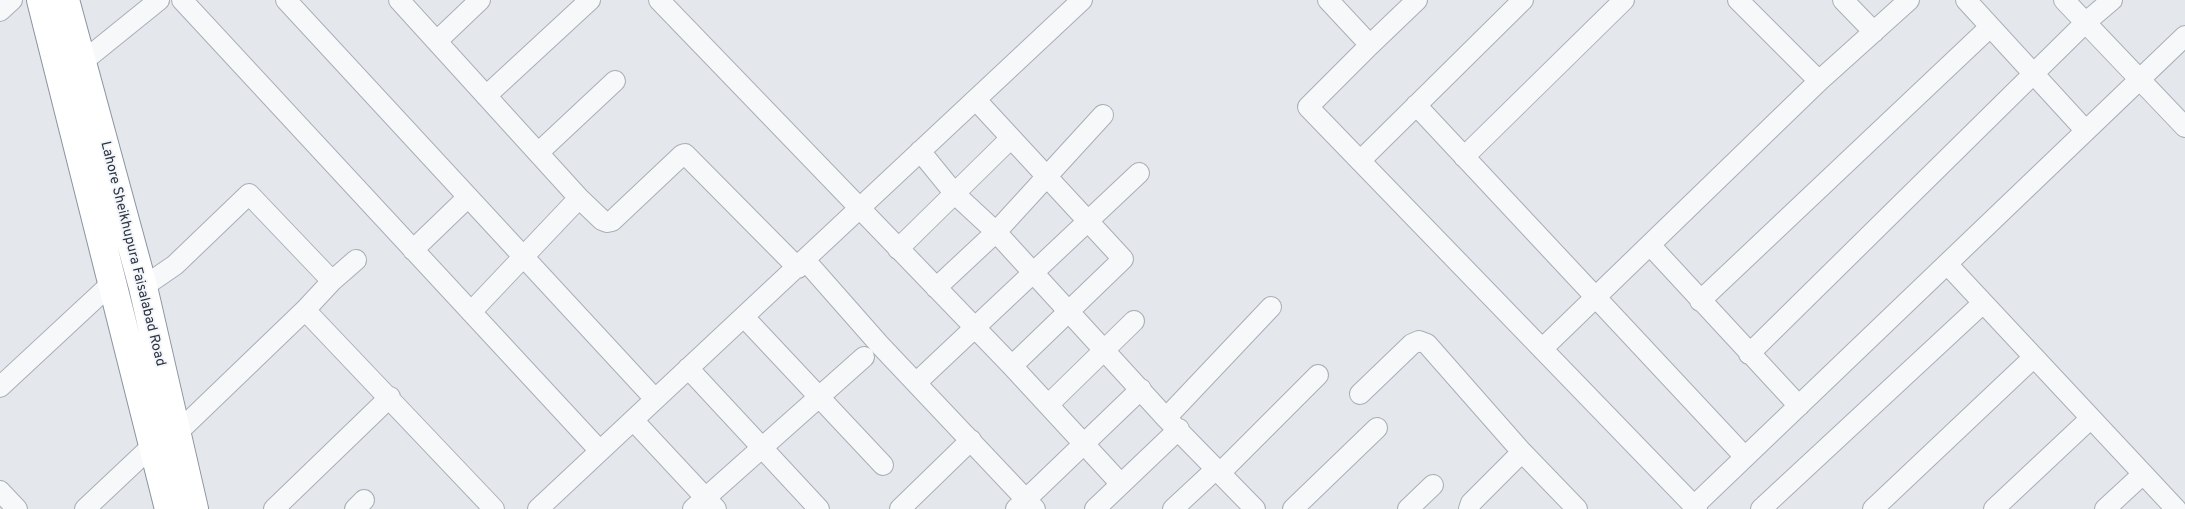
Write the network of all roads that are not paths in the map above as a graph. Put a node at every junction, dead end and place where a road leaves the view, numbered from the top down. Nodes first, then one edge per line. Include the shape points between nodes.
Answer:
1 (12, 0) edge
2 (41, 0) edge
3 (65, 0) edge
4 (159, 0) edge
5 (182, 0) edge
6 (286, 0) edge
7 (399, 0) edge
8 (480, 0) edge
9 (590, 0) edge
10 (659, 0) edge
11 (1082, 0) edge
12 (1328, 0) edge
13 (1417, 0) edge
14 (1523, 0) edge
15 (1624, 0) edge
16 (1738, 0) edge
17 (1844, 0) edge
18 (1909, 0) edge
19 (1966, 0) edge
20 (2064, 0) edge
21 (2112, 0) edge
22 (0, 11) edge
23 (2085, 23) junction
24 (1990, 27) junction
25 (1874, 32) junction
26 (2185, 36) edge
27 (437, 41) junction
28 (1370, 46) junction
29 (81, 63) junction
30 (2034, 74) junction
31 (2140, 79) junction
32 (615, 81) dead end
33 (1819, 81) junction
34 (486, 96) junction
35 (976, 100) junction
36 (1416, 105) junction
37 (1103, 116) dead end
38 (2181, 116) edge
39 (2086, 131) junction
40 (1011, 138) junction
41 (920, 152) junction
42 (538, 153) junction
43 (1464, 157) junction
44 (1360, 160) junction
45 (1139, 173) dead end
46 (1047, 178) junction
47 (955, 194) junction
48 (468, 197) junction
49 (579, 198) junction
50 (858, 209) junction
51 (1087, 222) junction
52 (996, 232) junction
53 (1650, 245) junction
54 (898, 249) junction
55 (414, 250) junction
56 (522, 256) junction
57 (356, 260) dead end
58 (802, 264) junction
59 (1947, 264) junction
60 (1032, 273) junction
61 (332, 281) junction
62 (113, 282) junction
63 (143, 287) junction
64 (936, 288) junction
65 (1596, 298) junction
66 (1700, 301) junction
67 (1983, 302) junction
68 (1271, 307) dead end
69 (305, 310) junction
70 (1068, 311) junction
71 (471, 312) junction
72 (744, 317) junction
73 (1134, 321) dead end
74 (974, 327) junction
75 (1542, 349) junction
76 (1104, 351) junction
77 (1749, 354) junction
78 (864, 357) dead end
79 (2034, 357) junction
80 (1012, 366) junction
81 (688, 368) junction
82 (1318, 374) dead end
83 (917, 382) junction
84 (0, 387) edge
85 (1141, 389) junction
86 (1360, 394) dead end
87 (390, 397) junction
88 (819, 398) junction
89 (655, 399) junction
90 (1048, 405) junction
91 (1798, 406) junction
92 (2091, 418) junction
93 (633, 420) junction
94 (1172, 423) junction
95 (1377, 428) dead end
96 (165, 439) junction
97 (971, 440) junction
98 (1085, 445) junction
99 (762, 447) junction
100 (600, 451) junction
101 (1522, 452) junction
102 (1745, 457) junction
103 (883, 466) dead end
104 (1219, 470) junction
105 (2142, 474) junction
106 (1120, 483) junction
107 (1433, 485) dead end
108 (0, 491) edge
109 (705, 505) edge
110 (1026, 506) edge
111 (1696, 507) edge
112 (17, 509) edge
113 (85, 509) edge
114 (169, 509) edge
115 (194, 509) edge
116 (274, 509) edge
117 (494, 509) edge
118 (538, 509) edge
119 (819, 509) edge
120 (900, 509) edge
121 (1095, 509) edge
122 (1173, 509) edge
123 (1255, 509) edge
124 (1293, 509) edge
125 (1408, 509) edge
126 (1469, 509) edge
127 (1577, 509) edge
128 (1761, 509) edge
129 (1873, 509) edge
130 (1994, 509) edge
131 (2105, 509) edge
132 (2176, 509) edge

1 - 22 street
2 - 62 highway, Lahore Sheikhupura Faisalabad Road
3 - 29 highway, Lahore Sheikhupura Faisalabad Road
4 - 29 street
5 - 55 street
6 - 48 street
7 - 27 street
8 - 27 street
9 - 34 street
10 - 50 street
11 - 35 street
12 - 28 street
13 - 28 street
14 - 36 street
15 - 43 street
16 - 33 street
17 - 25 street
18 - 25 street
19 - 24 street
20 - 23 street
21 - 23 street
23 - 30 street
23 - 31 street
24 - 30 street
24 - 66 street
25 - 33 street
26 - 31 street
27 - 34 street
28 - 44 street via 1308,107
29 - 63 highway, Lahore Sheikhupura Faisalabad Road
30 - 39 street
30 - 77 street
31 - 38 street
31 - 39 street
32 - 42 street
33 - 53 street
34 - 42 street
35 - 40 street
35 - 41 street
36 - 43 street
36 - 44 street
37 - 46 street
39 - 59 street
40 - 46 street
40 - 47 street
41 - 47 street
41 - 50 street
42 - 49 street
43 - 65 street
44 - 75 street
45 - 51 street
46 - 51 street
46 - 52 street
47 - 52 street
47 - 54 street
48 - 55 street
48 - 56 street
49 - 56 street
49 - 58 street via 602,220 612,221 685,154
50 - 54 street
50 - 58 street
51 - 60 street
51 - 70 street via 1123,258
52 - 60 street
52 - 64 street
53 - 65 street
53 - 66 street
54 - 64 street
55 - 71 street
56 - 71 street
56 - 89 street
57 - 61 street
58 - 72 street
58 - 83 street
59 - 67 street
59 - 91 street
60 - 70 street
60 - 74 street
61 - 63 street via 248,194 174,265
61 - 69 street
62 - 84 street
62 - 96 highway, Lahore Sheikhupura Faisalabad Road
63 - 96 highway, Lahore Sheikhupura Faisalabad Road
64 - 74 street
65 - 75 street
65 - 102 street
66 - 77 street
67 - 79 street
67 - 128 street
68 - 94 street
69 - 87 street
69 - 96 street
70 - 76 street
70 - 80 street
71 - 100 street
72 - 81 street
72 - 88 street
73 - 76 street
74 - 80 street
74 - 83 street
75 - 111 street
76 - 85 street
76 - 90 street
77 - 91 street
78 - 88 street
79 - 92 street
79 - 129 street
80 - 90 street
81 - 89 street
81 - 99 street
82 - 104 street
83 - 97 street
85 - 94 street
85 - 98 street
86 - 101 street via 1419,341 1427,344
87 - 116 street
87 - 117 street
88 - 99 street
88 - 103 street
89 - 93 street
90 - 98 street
91 - 102 street
92 - 105 street
92 - 130 street
93 - 100 street
93 - 109 street
94 - 104 street
94 - 106 street
95 - 124 street
96 - 113 street
96 - 114 highway, Lahore Sheikhupura Faisalabad Road
96 - 115 highway, Lahore Sheikhupura Faisalabad Road
97 - 110 street
97 - 120 street
98 - 106 street
98 - 110 street
99 - 109 street
99 - 119 street
100 - 118 street
101 - 126 street via 1471,503
101 - 127 street
102 - 111 street
104 - 122 street
104 - 123 street
105 - 131 street
105 - 132 street
106 - 121 street
107 - 125 street
108 - 112 street

